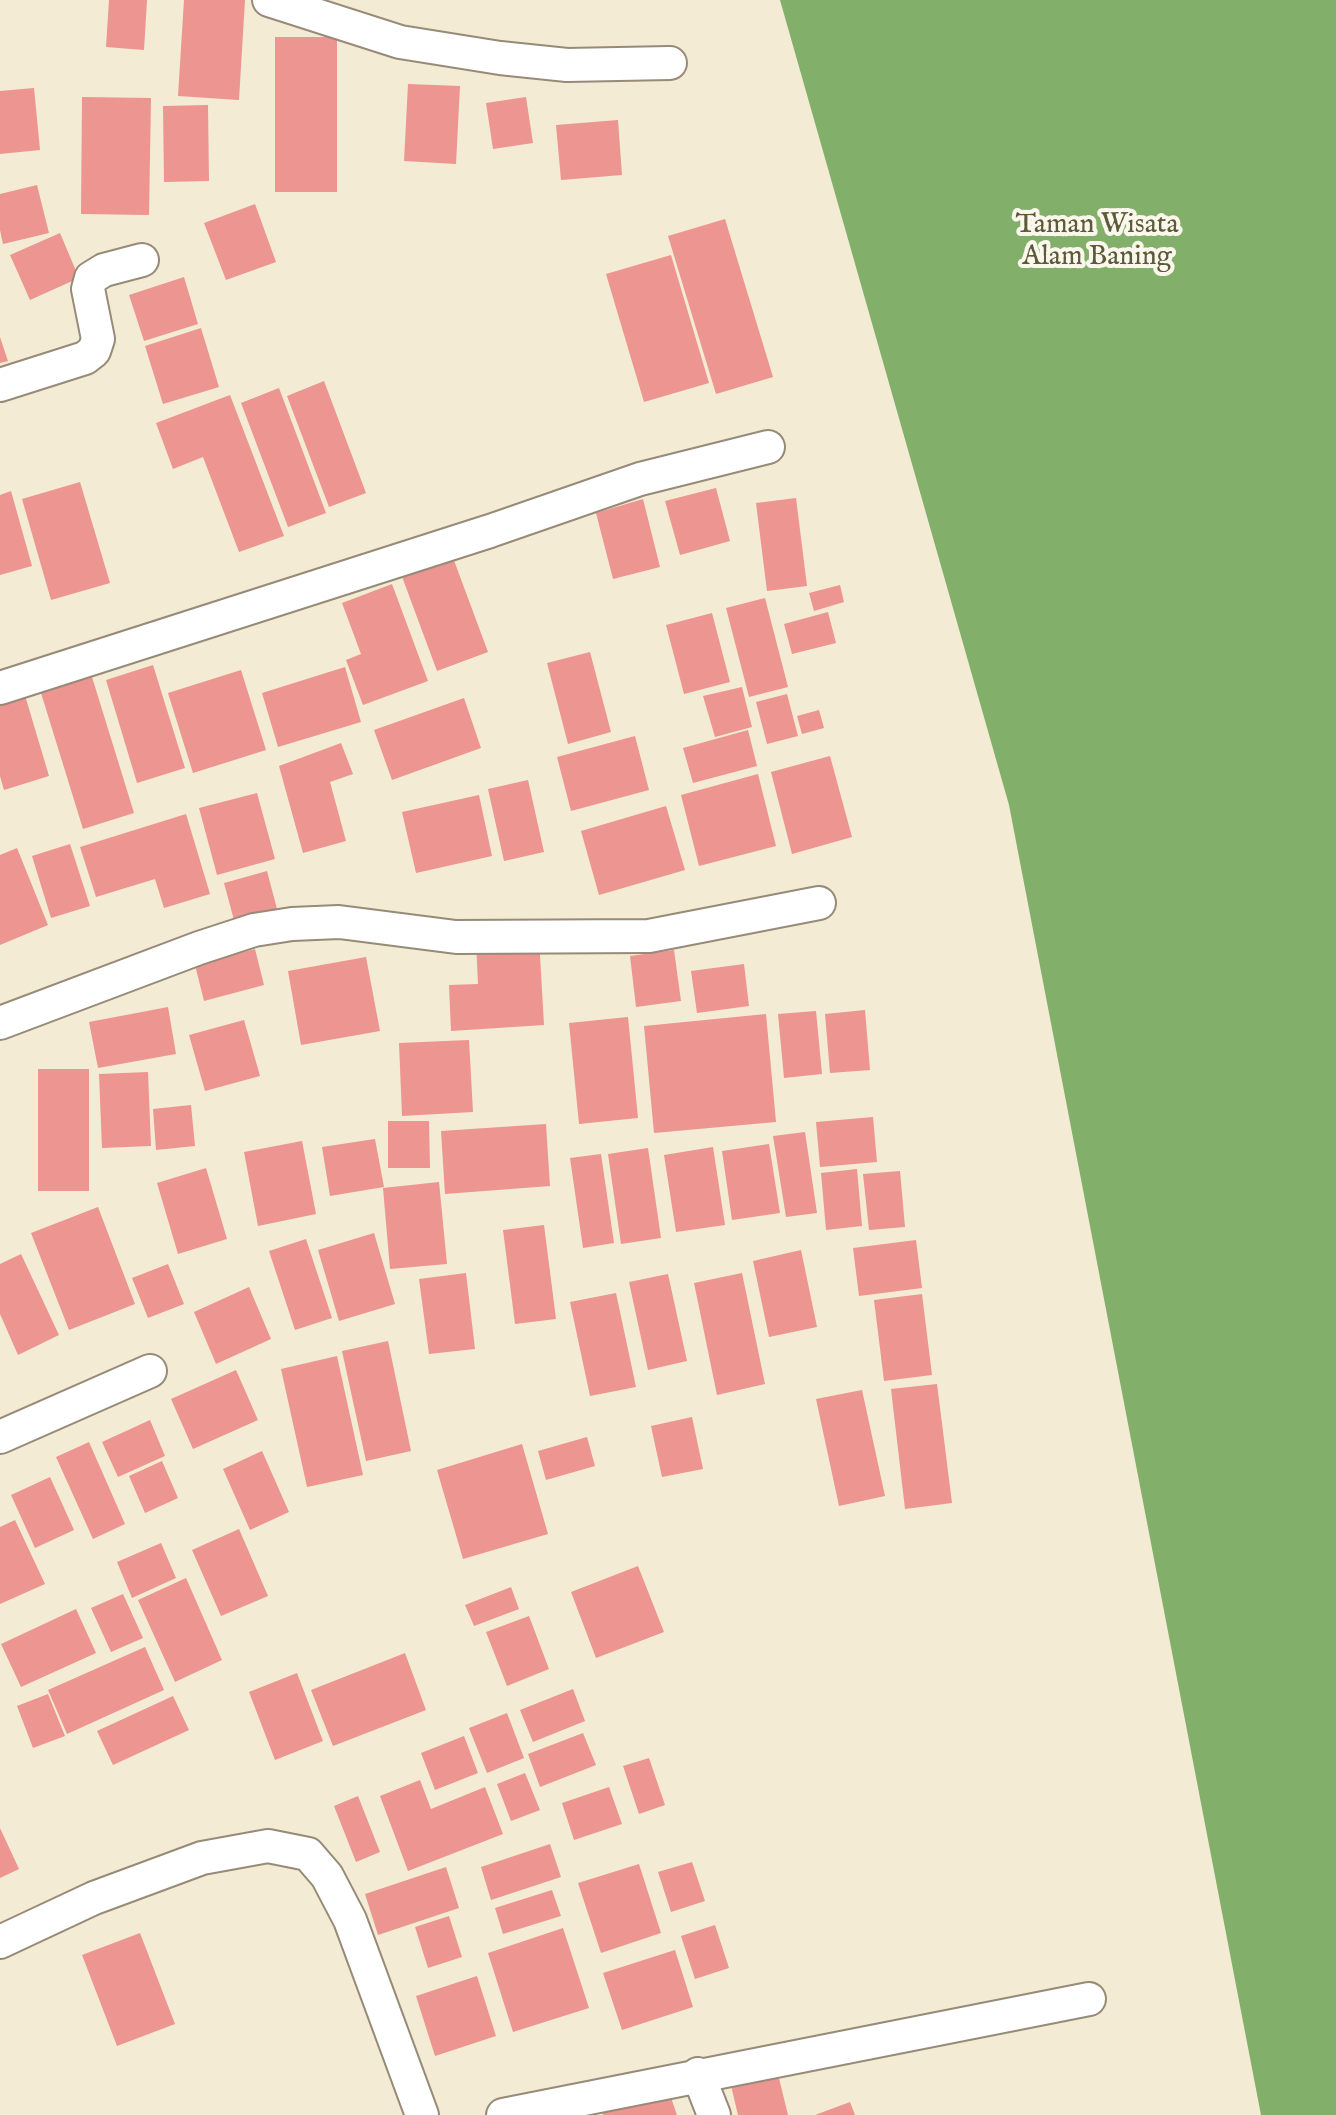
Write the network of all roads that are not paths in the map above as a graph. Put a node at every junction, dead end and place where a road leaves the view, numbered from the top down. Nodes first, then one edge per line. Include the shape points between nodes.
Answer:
1 (269, 0) edge
2 (670, 63) dead end
3 (142, 260) dead end
4 (0, 385) edge
5 (768, 447) dead end
6 (0, 688) edge
7 (819, 903) dead end
8 (0, 1023) edge
9 (150, 1371) dead end
10 (0, 1437) edge
11 (0, 1942) edge
12 (1089, 1999) dead end
13 (698, 2074) junction
14 (422, 2115) edge
15 (503, 2115) edge
16 (714, 2115) edge

1 - 2 street via 400,42 486,56 567,65
3 - 4 street via 91,278 88,289 98,339 94,351
5 - 6 street via 640,479
7 - 8 street via 649,936 456,937 339,922 292,924 199,948
9 - 10 street
11 - 14 street via 94,1898 202,1858 268,1846 308,1854 327,1876 350,1920
12 - 13 street
13 - 15 street
13 - 16 street

